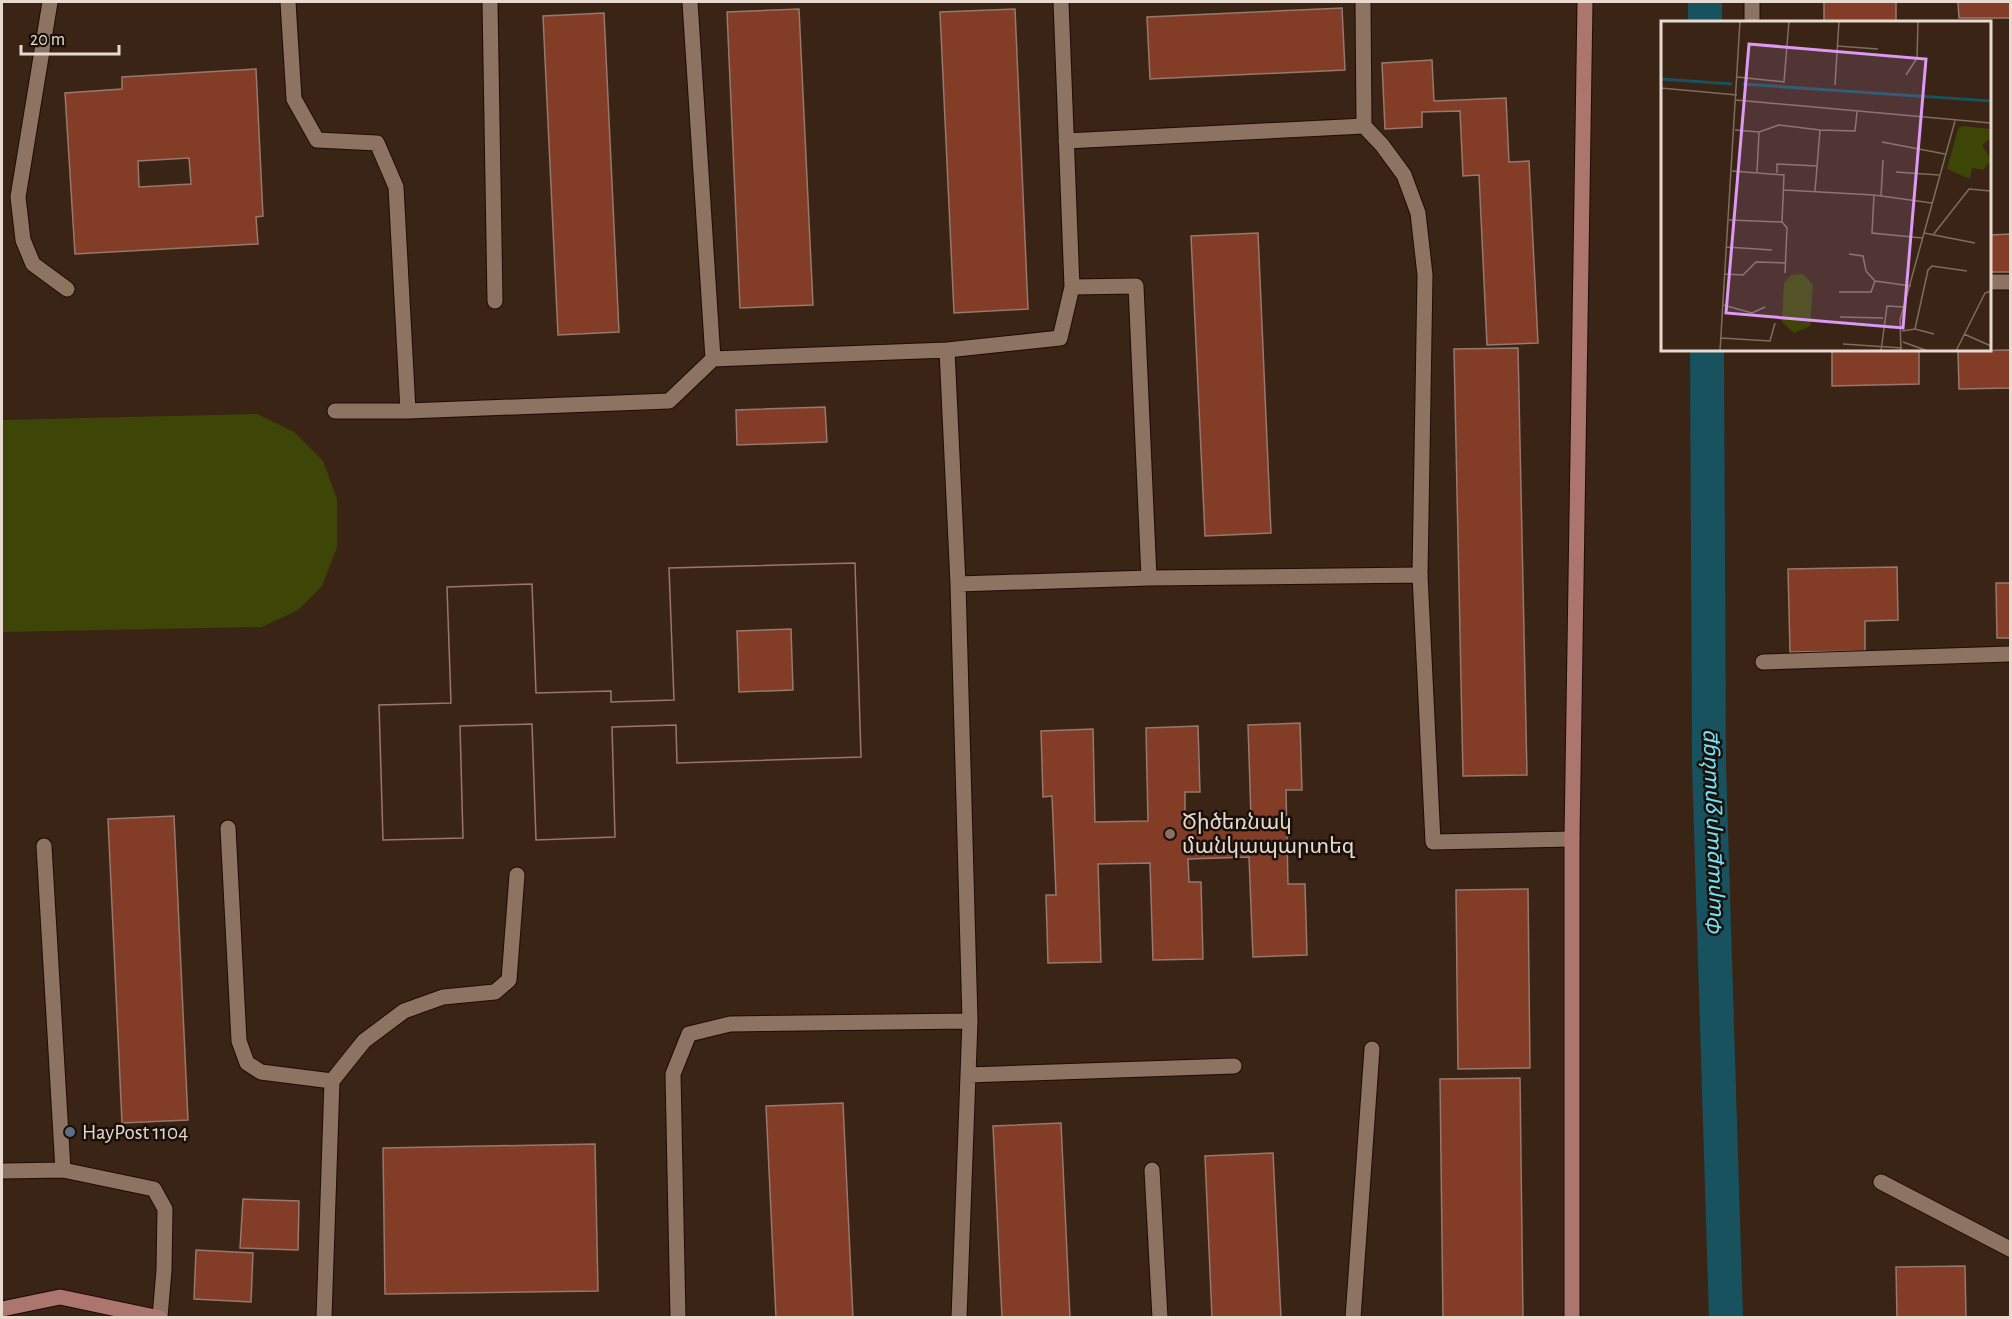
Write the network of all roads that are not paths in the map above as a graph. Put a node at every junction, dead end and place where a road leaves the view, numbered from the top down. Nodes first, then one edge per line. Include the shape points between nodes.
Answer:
1 (50, 2) edge
2 (288, 2) edge
3 (490, 2) edge
4 (690, 2) edge
5 (1061, 2) edge
6 (1363, 2) edge
7 (1585, 2) edge
8 (1752, 2) edge
9 (1752, 21) edge
10 (1364, 126) junction
11 (1066, 141) junction
12 (1991, 282) edge
13 (2010, 282) edge
14 (1072, 288) junction
15 (67, 289) dead end
16 (495, 301) dead end
17 (947, 350) junction
18 (713, 359) junction
19 (335, 411) dead end
20 (408, 411) junction
21 (1420, 575) junction
22 (1149, 578) junction
23 (958, 584) junction
24 (2010, 654) edge
25 (1762, 662) dead end
26 (228, 828) dead end
27 (1572, 840) junction
28 (44, 846) dead end
29 (517, 875) dead end
30 (970, 1021) junction
31 (1372, 1049) dead end
32 (1234, 1066) dead end
33 (968, 1074) junction
34 (332, 1081) junction
35 (63, 1170) junction
36 (1152, 1170) dead end
37 (2, 1171) edge
38 (1881, 1182) dead end
39 (2010, 1250) edge
40 (2, 1309) edge
41 (160, 1317) edge
42 (324, 1317) edge
43 (678, 1317) edge
44 (959, 1317) edge
45 (1160, 1317) edge
46 (1353, 1317) edge
47 (1572, 1317) edge

1 - 15 street via 18,197 23,240 33,264
2 - 20 street via 294,99 317,140 377,143 396,187
3 - 16 street
4 - 18 street
5 - 11 street
6 - 10 street
7 - 27 street
8 - 9 street
10 - 11 street
10 - 21 street via 1404,175 1418,213 1425,276
11 - 14 street
12 - 13 street
14 - 17 street via 1060,339
14 - 22 street via 1136,286
17 - 18 street
17 - 23 street
18 - 20 street via 669,401
19 - 20 street
21 - 22 street
21 - 27 street via 1433,842
22 - 23 street
23 - 30 street
24 - 25 street
26 - 34 street via 239,1041 247,1063 261,1072
27 - 47 street
28 - 35 street
29 - 34 street via 509,980 495,992 443,997 404,1011 364,1041
30 - 33 street
30 - 43 street via 730,1024 689,1034 673,1074
31 - 46 street
32 - 33 street
33 - 44 street
34 - 42 street
35 - 37 street
35 - 41 street via 154,1189 165,1209
36 - 45 street
38 - 39 street
40 - 41 street via 60,1297

